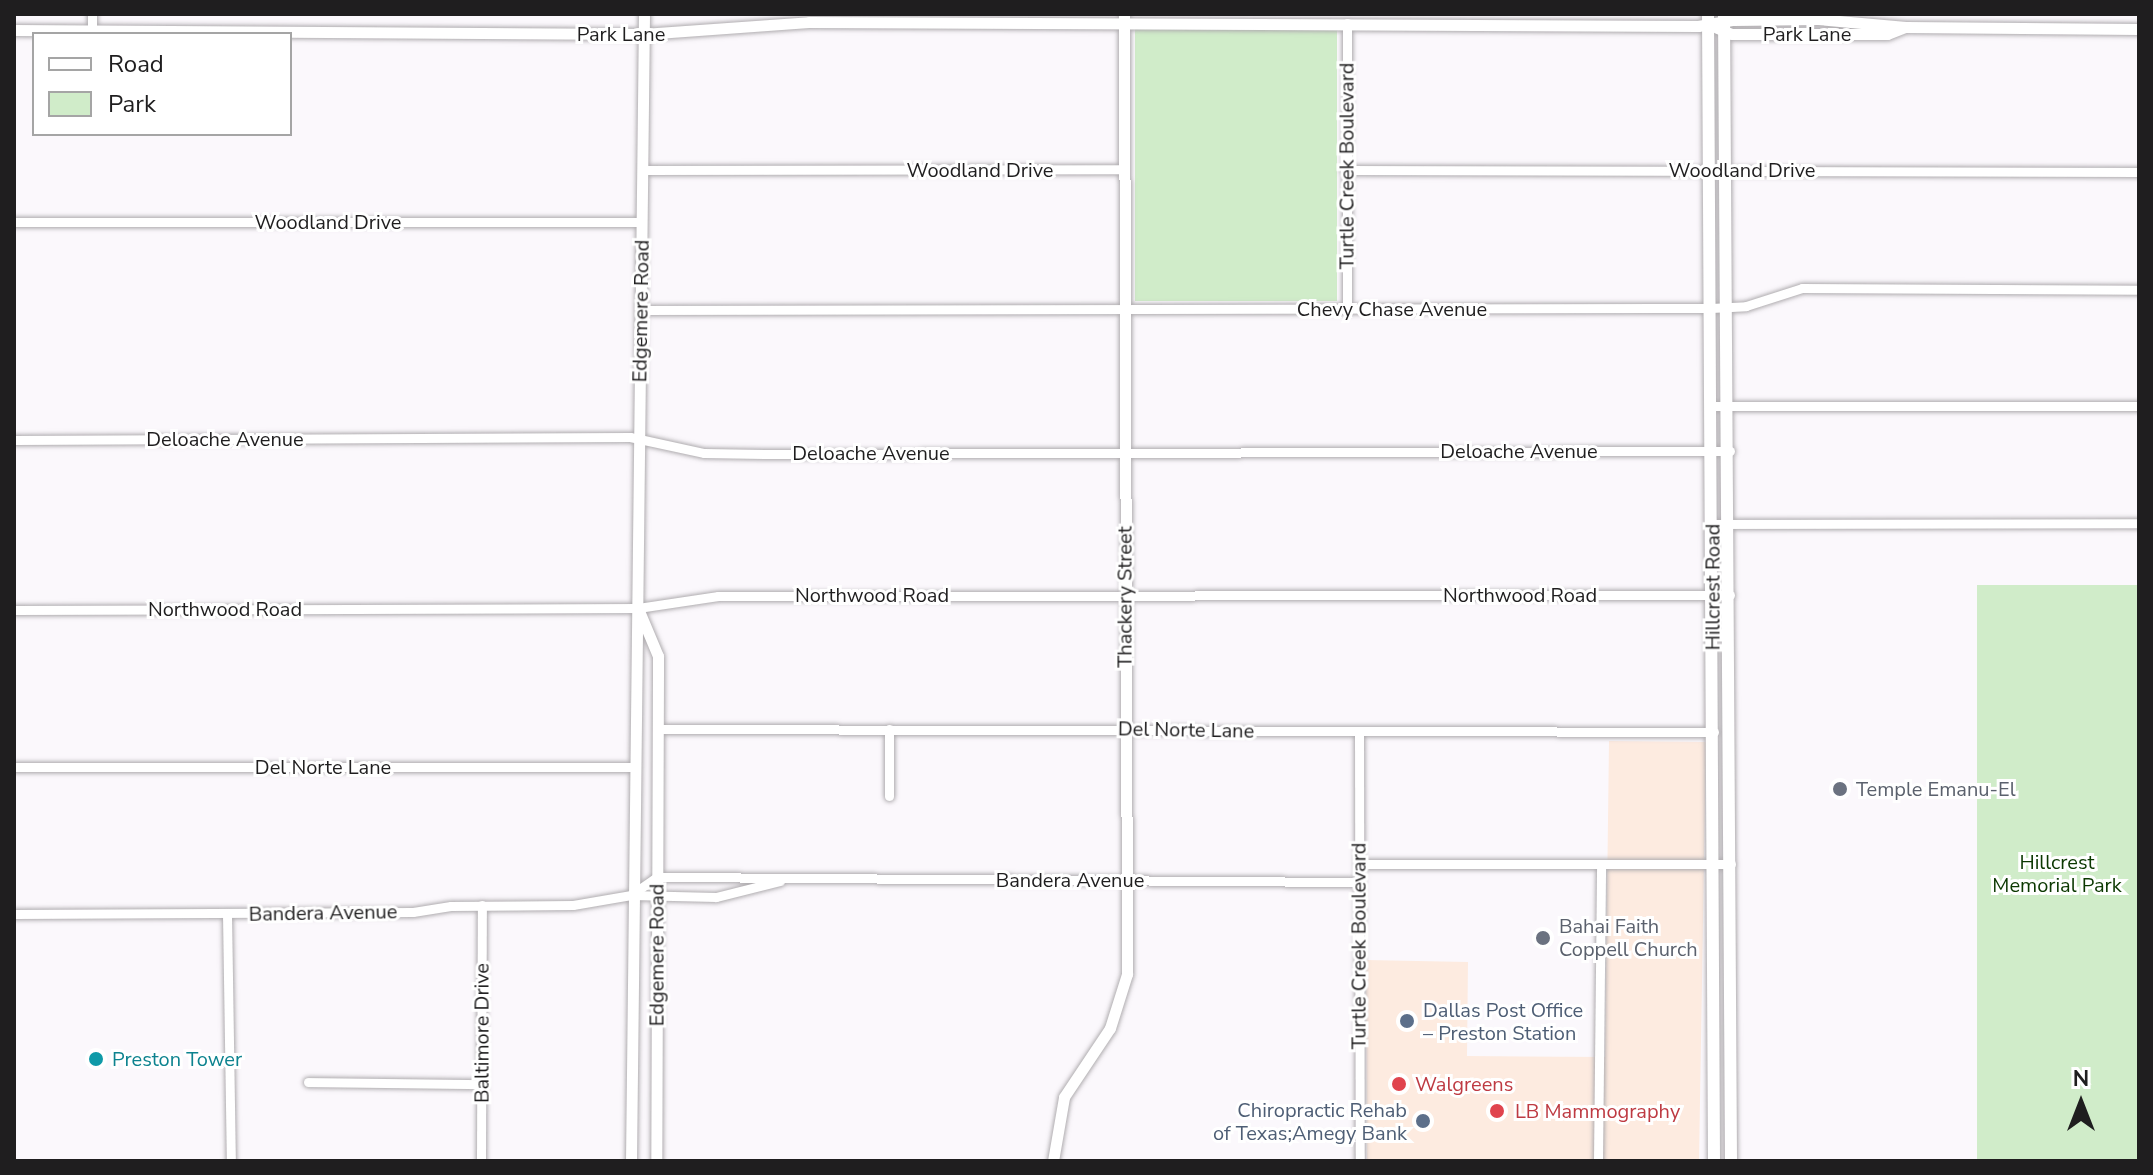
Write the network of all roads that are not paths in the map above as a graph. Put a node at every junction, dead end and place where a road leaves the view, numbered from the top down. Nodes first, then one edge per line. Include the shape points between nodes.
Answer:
1 (92, 14) edge
2 (644, 14) edge
3 (1124, 18) edge
4 (1707, 20) edge
5 (1724, 22) edge
6 (1347, 23) junction
7 (2139, 29) edge
8 (14, 30) edge
9 (92, 30) junction
10 (643, 34) junction
11 (1125, 169) junction
12 (642, 170) junction
13 (1345, 170) junction
14 (1706, 170) junction
15 (1723, 170) junction
16 (2139, 172) edge
17 (14, 222) edge
18 (642, 222) junction
19 (2139, 290) edge
20 (1727, 307) junction
21 (1711, 308) junction
22 (641, 310) junction
23 (1125, 310) junction
24 (1347, 310) junction
25 (1729, 405) junction
26 (1713, 406) junction
27 (2139, 406) edge
28 (14, 440) edge
29 (639, 441) junction
30 (1126, 451) junction
31 (1713, 451) junction
32 (1730, 451) junction
33 (2139, 523) edge
34 (1713, 524) junction
35 (1730, 524) junction
36 (1125, 595) junction
37 (1714, 595) junction
38 (1730, 595) junction
39 (638, 608) junction
40 (14, 610) edge
41 (634, 656) junction
42 (658, 656) junction
43 (658, 729) junction
44 (889, 729) junction
45 (1125, 729) junction
46 (1359, 732) junction
47 (1714, 736) junction
48 (1730, 736) junction
49 (14, 767) edge
50 (631, 767) junction
51 (889, 796) dead end
52 (1359, 864) junction
53 (1714, 864) junction
54 (1731, 864) junction
55 (1601, 865) junction
56 (657, 877) junction
57 (1125, 880) junction
58 (780, 881) junction
59 (1359, 882) junction
60 (631, 895) junction
61 (657, 898) junction
62 (482, 905) junction
63 (14, 914) edge
64 (227, 914) junction
65 (1714, 954) junction
66 (1732, 954) junction
67 (1714, 1059) junction
68 (1731, 1059) junction
69 (308, 1082) dead end
70 (482, 1084) junction
71 (231, 1161) edge
72 (481, 1161) edge
73 (631, 1161) edge
74 (656, 1161) edge
75 (1053, 1161) edge
76 (1360, 1161) edge
77 (1598, 1161) edge
78 (1714, 1161) edge
79 (1731, 1161) edge

1 - 9 street
2 - 10 street, Edgemere Road
3 - 6 street, Park Lane
3 - 10 street, Park Lane via 797,22
3 - 11 street, Thackery Street
4 - 5 street, Park Lane
4 - 6 street, Park Lane
4 - 14 main road, Hillcrest Road
5 - 7 street, Park Lane via 1818,19 1906,27
5 - 15 main road, Hillcrest Road
6 - 13 street, Turtle Creek Boulevard
8 - 9 street, Park Lane
9 - 10 street, Park Lane
10 - 12 street, Edgemere Road
11 - 12 street, Woodland Drive
11 - 23 street, Thackery Street
12 - 18 street, Edgemere Road
13 - 14 street, Woodland Drive
13 - 24 street, Turtle Creek Boulevard
14 - 15 street, Woodland Drive
14 - 21 main road, Hillcrest Road
15 - 16 street, Woodland Drive
15 - 20 main road, Hillcrest Road
17 - 18 street, Woodland Drive
18 - 22 street, Edgemere Road
19 - 20 street, Chevy Chase Avenue via 1802,288
20 - 21 street, Chevy Chase Avenue
20 - 25 main road, Hillcrest Road
21 - 24 street, Chevy Chase Avenue
21 - 26 main road, Hillcrest Road
22 - 23 street, Chevy Chase Avenue
22 - 29 street, Edgemere Road
23 - 24 street, Chevy Chase Avenue
23 - 30 street, Thackery Street
25 - 26 street
25 - 27 street
25 - 32 main road, Hillcrest Road
26 - 31 main road, Hillcrest Road
28 - 29 street, Deloache Avenue
29 - 30 street, Deloache Avenue via 704,453
29 - 39 street, Edgemere Road
30 - 31 street, Deloache Avenue
30 - 36 street, Thackery Street
31 - 32 street, Deloache Avenue
31 - 34 main road, Hillcrest Road
32 - 35 main road, Hillcrest Road
33 - 35 street
34 - 35 street
34 - 37 main road, Hillcrest Road
35 - 38 main road, Hillcrest Road
36 - 37 street, Northwood Road
36 - 39 street, Northwood Road via 718,596
36 - 45 street, Thackery Street
37 - 38 street, Northwood Road
37 - 47 main road, Hillcrest Road
38 - 48 main road, Hillcrest Road
39 - 40 street, Northwood Road
39 - 41 street, Edgemere Road
39 - 42 street, Edgemere Road
41 - 42 street
41 - 50 street, Edgemere Road
42 - 43 street, Edgemere Road
43 - 44 street, Del Norte Lane
43 - 56 street, Edgemere Road
44 - 45 street, Del Norte Lane
44 - 51 street
45 - 46 street, Del Norte Lane
45 - 57 street, Thackery Street
46 - 47 street, Del Norte Lane
46 - 52 street, Turtle Creek Boulevard
47 - 48 main road
47 - 53 main road, Hillcrest Road
48 - 54 main road, Hillcrest Road
49 - 50 street, Del Norte Lane
50 - 60 street, Edgemere Road
52 - 55 street
52 - 59 street, Turtle Creek Boulevard
53 - 54 street
53 - 55 street
53 - 65 main road, Hillcrest Road
54 - 66 main road, Hillcrest Road
55 - 77 street
56 - 58 street, Bandera Avenue
56 - 60 street, Bandera Avenue
56 - 61 street, Edgemere Road
57 - 58 street, Bandera Avenue
57 - 59 street, Bandera Avenue
57 - 75 street, Thackery Street via 1123,999 1064,1097
58 - 61 street, Bandera Avenue via 716,897
59 - 76 street, Turtle Creek Boulevard
60 - 61 street, Bandera Avenue
60 - 62 street, Bandera Avenue via 573,905
60 - 73 street, Edgemere Road
61 - 74 street, Edgemere Road
62 - 64 street, Bandera Avenue via 413,912
62 - 70 street, Baltimore Drive
63 - 64 street, Bandera Avenue
64 - 71 street
65 - 66 main road
65 - 67 main road, Hillcrest Road
66 - 68 main road, Hillcrest Road
67 - 68 main road
67 - 78 main road, Hillcrest Road
68 - 79 main road, Hillcrest Road
69 - 70 street
70 - 72 street, Baltimore Drive

